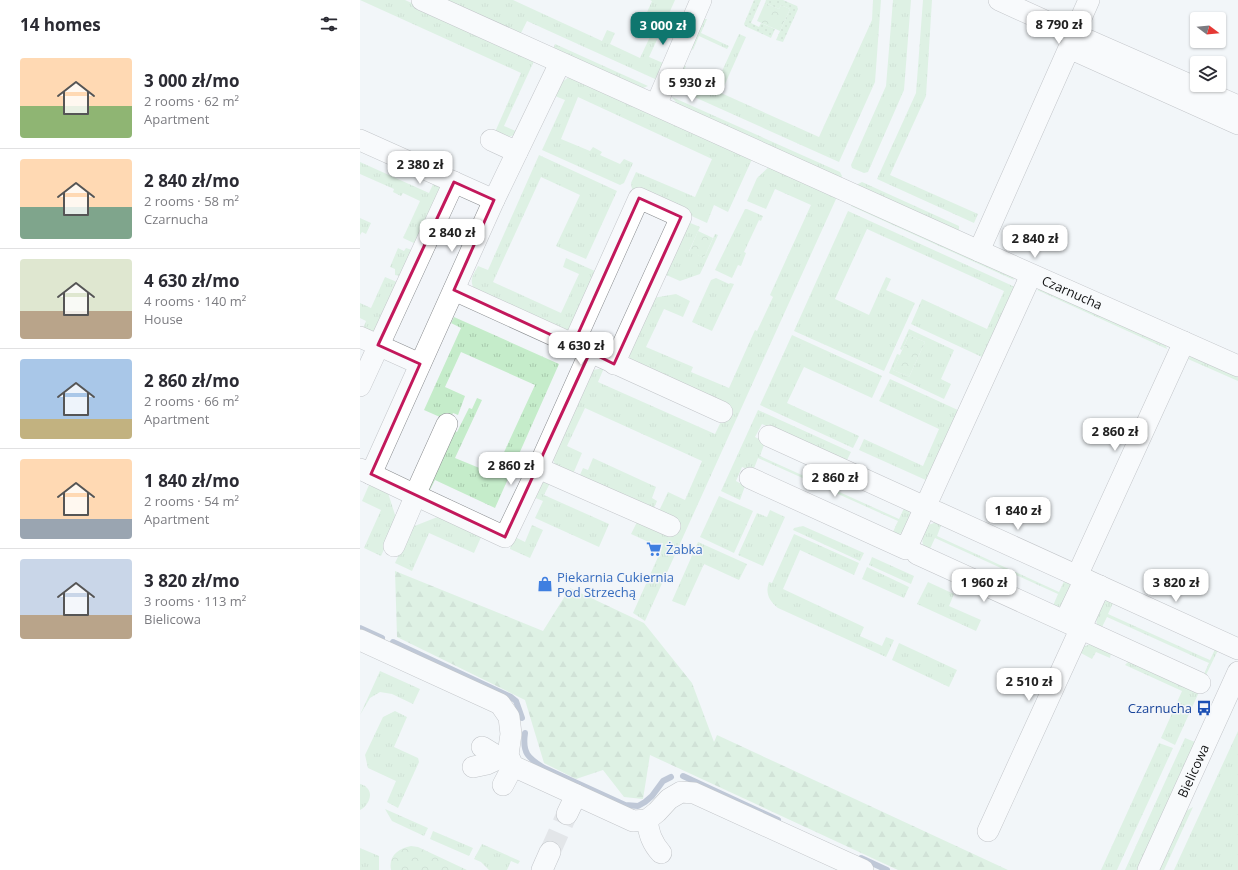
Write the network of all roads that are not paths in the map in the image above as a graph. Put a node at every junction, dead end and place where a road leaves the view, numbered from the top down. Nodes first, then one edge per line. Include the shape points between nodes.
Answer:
1 (422, 0) edge
2 (701, 0) edge
3 (999, 0) edge
4 (1089, 0) edge
5 (1074, 34) junction
6 (560, 63) junction
7 (656, 105) junction
8 (1238, 106) edge
9 (1238, 124) edge
10 (360, 140) edge
11 (491, 140) dead end
12 (517, 152) junction
13 (454, 182) junction
14 (494, 200) junction
15 (979, 252) junction
16 (1031, 275) junction
17 (454, 290) junction
18 (369, 341) edge
19 (1184, 342) junction
20 (582, 348) junction
21 (420, 364) junction
22 (614, 364) junction
23 (1238, 366) edge
24 (360, 386) edge
25 (722, 412) dead end
26 (447, 424) dead end
27 (769, 436) dead end
28 (538, 468) junction
29 (365, 471) edge
30 (750, 478) dead end
31 (414, 495) junction
32 (931, 509) junction
33 (670, 526) dead end
34 (394, 546) dead end
35 (917, 554) dead end
36 (1087, 580) junction
37 (1073, 625) junction
38 (360, 640) edge
39 (1238, 649) edge
40 (1238, 672) edge
41 (1200, 683) dead end
42 (482, 747) dead end
43 (507, 760) junction
44 (473, 767) dead end
45 (503, 786) dead end
46 (576, 795) junction
47 (567, 814) tunnel mouth
48 (647, 820) junction
49 (988, 831) dead end
50 (661, 853) dead end
51 (863, 870) edge
52 (1148, 870) edge

1 - 6 street, Czarnucha
2 - 7 street
3 - 5 street
4 - 5 street
5 - 8 street
6 - 7 street, Czarnucha
6 - 12 street
7 - 15 street, Czarnucha
9 - 15 street via 1069,48
10 - 13 street
11 - 12 street
12 - 14 street
13 - 14 street
13 - 18 street
14 - 17 street
15 - 16 street, Czarnucha
16 - 19 street, Czarnucha
16 - 32 street
17 - 20 street
17 - 21 street
18 - 21 street
18 - 24 street
19 - 23 street, Czarnucha
19 - 36 street
20 - 22 street
20 - 22 street via 639,198 681,217
20 - 28 street
21 - 29 street
22 - 25 street
26 - 31 street
27 - 32 street
28 - 31 street via 505,537
28 - 33 street
29 - 31 street
30 - 32 street via 906,549
31 - 34 street
32 - 36 street
35 - 37 street
36 - 37 street
36 - 39 street
37 - 41 street via 1123,656
37 - 49 street
38 - 43 street via 500,704 509,717 511,734
40 - 52 street, Bielicowa
42 - 43 street
43 - 44 street
43 - 45 street
43 - 46 street
46 - 47 street
46 - 48 street via 633,821
48 - 50 street via 650,836
48 - 51 street via 669,799 681,792 694,793

